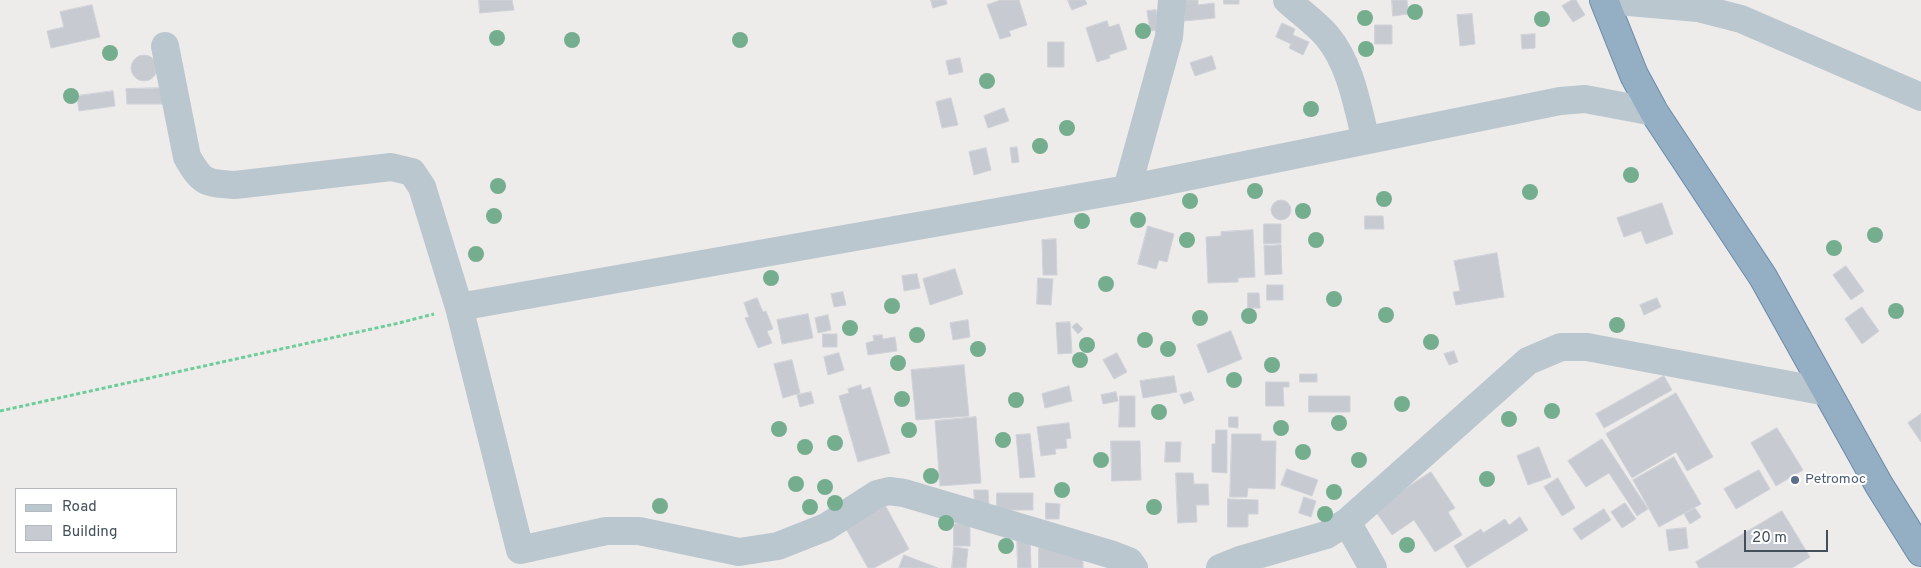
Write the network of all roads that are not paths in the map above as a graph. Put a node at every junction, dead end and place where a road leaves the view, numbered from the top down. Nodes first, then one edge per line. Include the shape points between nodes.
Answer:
1 (1172, 0) edge
2 (1287, 0) edge
3 (1605, 0) edge
4 (165, 46) dead end
5 (1921, 97) edge
6 (1654, 112) junction
7 (1366, 140) junction
8 (1127, 189) junction
9 (458, 307) junction
10 (1827, 392) junction
11 (1348, 522) junction
12 (1921, 552) edge
13 (1134, 568) edge
14 (1220, 568) edge
15 (1373, 568) edge

1 - 8 street via 1169,37
2 - 7 street via 1327,36 1341,58
3 - 5 street via 1698,8 1741,19
3 - 6 highway via 1634,76
4 - 9 street via 187,157 196,173 210,183 235,185 391,167 412,172 422,187
6 - 7 street via 1585,100 1560,101
6 - 10 highway via 1763,277
7 - 8 street
8 - 9 street
9 - 13 street via 520,550 606,531 639,531 739,552 778,546 826,527 877,494 889,491 1113,555 1129,561
10 - 11 street via 1587,347 1561,347 1528,361
10 - 12 highway
11 - 14 street via 1326,535
11 - 15 street

